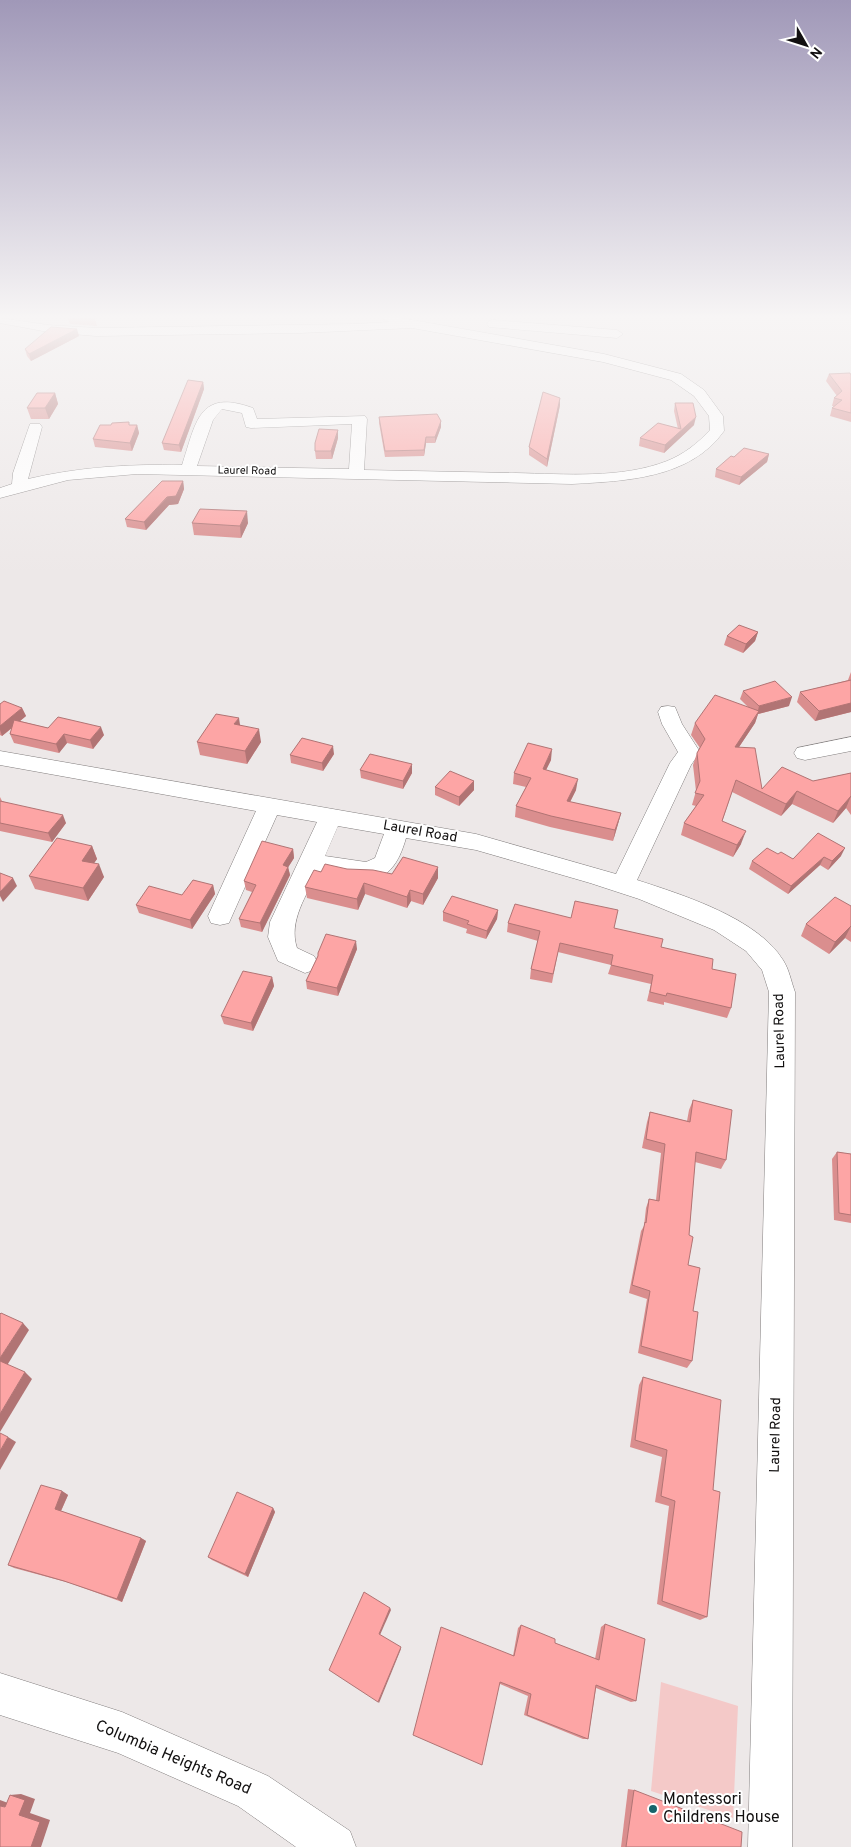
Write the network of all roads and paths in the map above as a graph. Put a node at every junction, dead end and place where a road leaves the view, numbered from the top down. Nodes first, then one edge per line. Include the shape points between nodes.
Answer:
1 (707, 404) edge
2 (35, 427) dead end
3 (188, 470) junction
4 (356, 472) junction
5 (20, 486) junction
6 (0, 493) edge
7 (668, 712) dead end
8 (851, 744) edge
9 (805, 754) dead end
10 (0, 758) edge
11 (270, 806) junction
12 (331, 816) junction
13 (397, 828) junction
14 (311, 861) junction
15 (623, 885) junction
16 (220, 916) dead end
17 (304, 963) dead end
18 (0, 1694) edge
19 (334, 1847) edge
20 (770, 1847) edge

1 - 4 street, Laurel Road via 716,416 717,431 697,451 665,467 618,477 572,479
2 - 5 street
3 - 4 street, Laurel Road
3 - 4 street via 204,425 214,408 235,406 248,411 250,424 360,419
3 - 5 street, Laurel Road via 137,468 93,471
5 - 6 street, Laurel Road
7 - 15 street via 689,752
8 - 9 street
10 - 11 street, Laurel Road
11 - 12 street, Laurel Road
11 - 16 street
12 - 13 street, Laurel Road
12 - 14 street
13 - 14 street via 380,868 367,872
13 - 15 street, Laurel Road via 476,842
14 - 17 street via 282,922 281,937 287,954
15 - 20 street, Laurel Road via 723,923 755,944 773,966 782,992
18 - 19 street, Columbia Heights Road via 122,1733 253,1791

